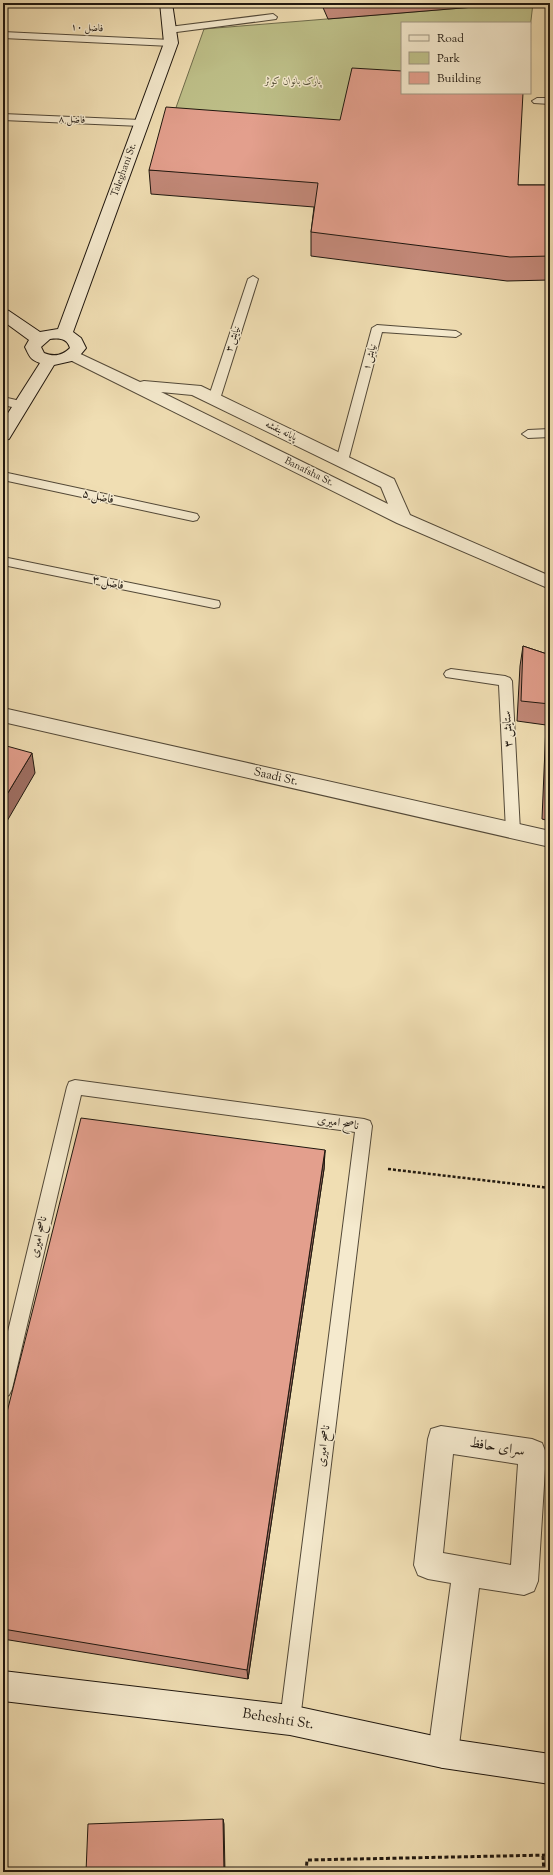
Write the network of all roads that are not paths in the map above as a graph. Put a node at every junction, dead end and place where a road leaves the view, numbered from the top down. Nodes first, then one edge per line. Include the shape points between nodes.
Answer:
1 (166, 3) edge
2 (273, 17) dead end
3 (3, 35) edge
4 (170, 36) junction
5 (537, 101) dead end
6 (550, 101) edge
7 (3, 117) edge
8 (141, 123) junction
9 (252, 279) dead end
10 (3, 314) edge
11 (456, 334) dead end
12 (64, 335) junction
13 (39, 339) junction
14 (72, 355) junction
15 (49, 361) junction
16 (132, 385) junction
17 (214, 399) junction
18 (3, 401) edge
19 (21, 405) junction
20 (550, 433) edge
21 (528, 434) dead end
22 (3, 435) edge
23 (342, 461) junction
24 (3, 476) edge
25 (193, 517) dead end
26 (403, 519) junction
27 (3, 561) edge
28 (550, 583) edge
29 (214, 604) dead end
30 (451, 674) dead end
31 (3, 714) edge
32 (514, 831) junction
33 (550, 839) edge
34 (3, 1389) edge
35 (467, 1571) junction
36 (3, 1686) edge
37 (290, 1720) junction
38 (443, 1753) junction
39 (550, 1769) edge

1 - 4 street, Taleghani St.
2 - 4 lane, فاضل ۱۰
3 - 4 lane, فاضل ۱۰
4 - 8 street, Taleghani St.
5 - 6 lane
7 - 8 lane, فاضل ۸
8 - 12 street, Taleghani St.
9 - 17 lane, نیایش ۳
10 - 13 street
11 - 23 lane, نیایش ۱ via 377,328
12 - 13 street via 54,334
12 - 14 street via 70,336 77,343 76,352
13 - 15 street via 33,348 34,352
14 - 15 street via 62,360
14 - 16 street, Banafsha St.
15 - 19 street
16 - 17 street, پایانه بنفشه via 195,390
16 - 26 street, Banafsha St.
17 - 23 street, پایانه بنفشه
18 - 19 lane
19 - 22 street
20 - 21 lane
23 - 26 street, پایانه بنفشه via 388,484
24 - 25 lane, فاضل ۵
26 - 28 street, Banafsha St.
27 - 29 lane, فاضل ۳
30 - 32 lane, ستایش ۳ via 506,681
31 - 32 street, Saadi St.
32 - 33 street, Saadi St.
34 - 37 lane, ناصح امیری via 75,1087 364,1126
35 - 35 street, سرای حافظ via 524,1581 532,1453 441,1439 428,1565
35 - 38 street
36 - 37 street, Beheshti St.
37 - 38 street, Beheshti St.
38 - 39 street, Beheshti St.

